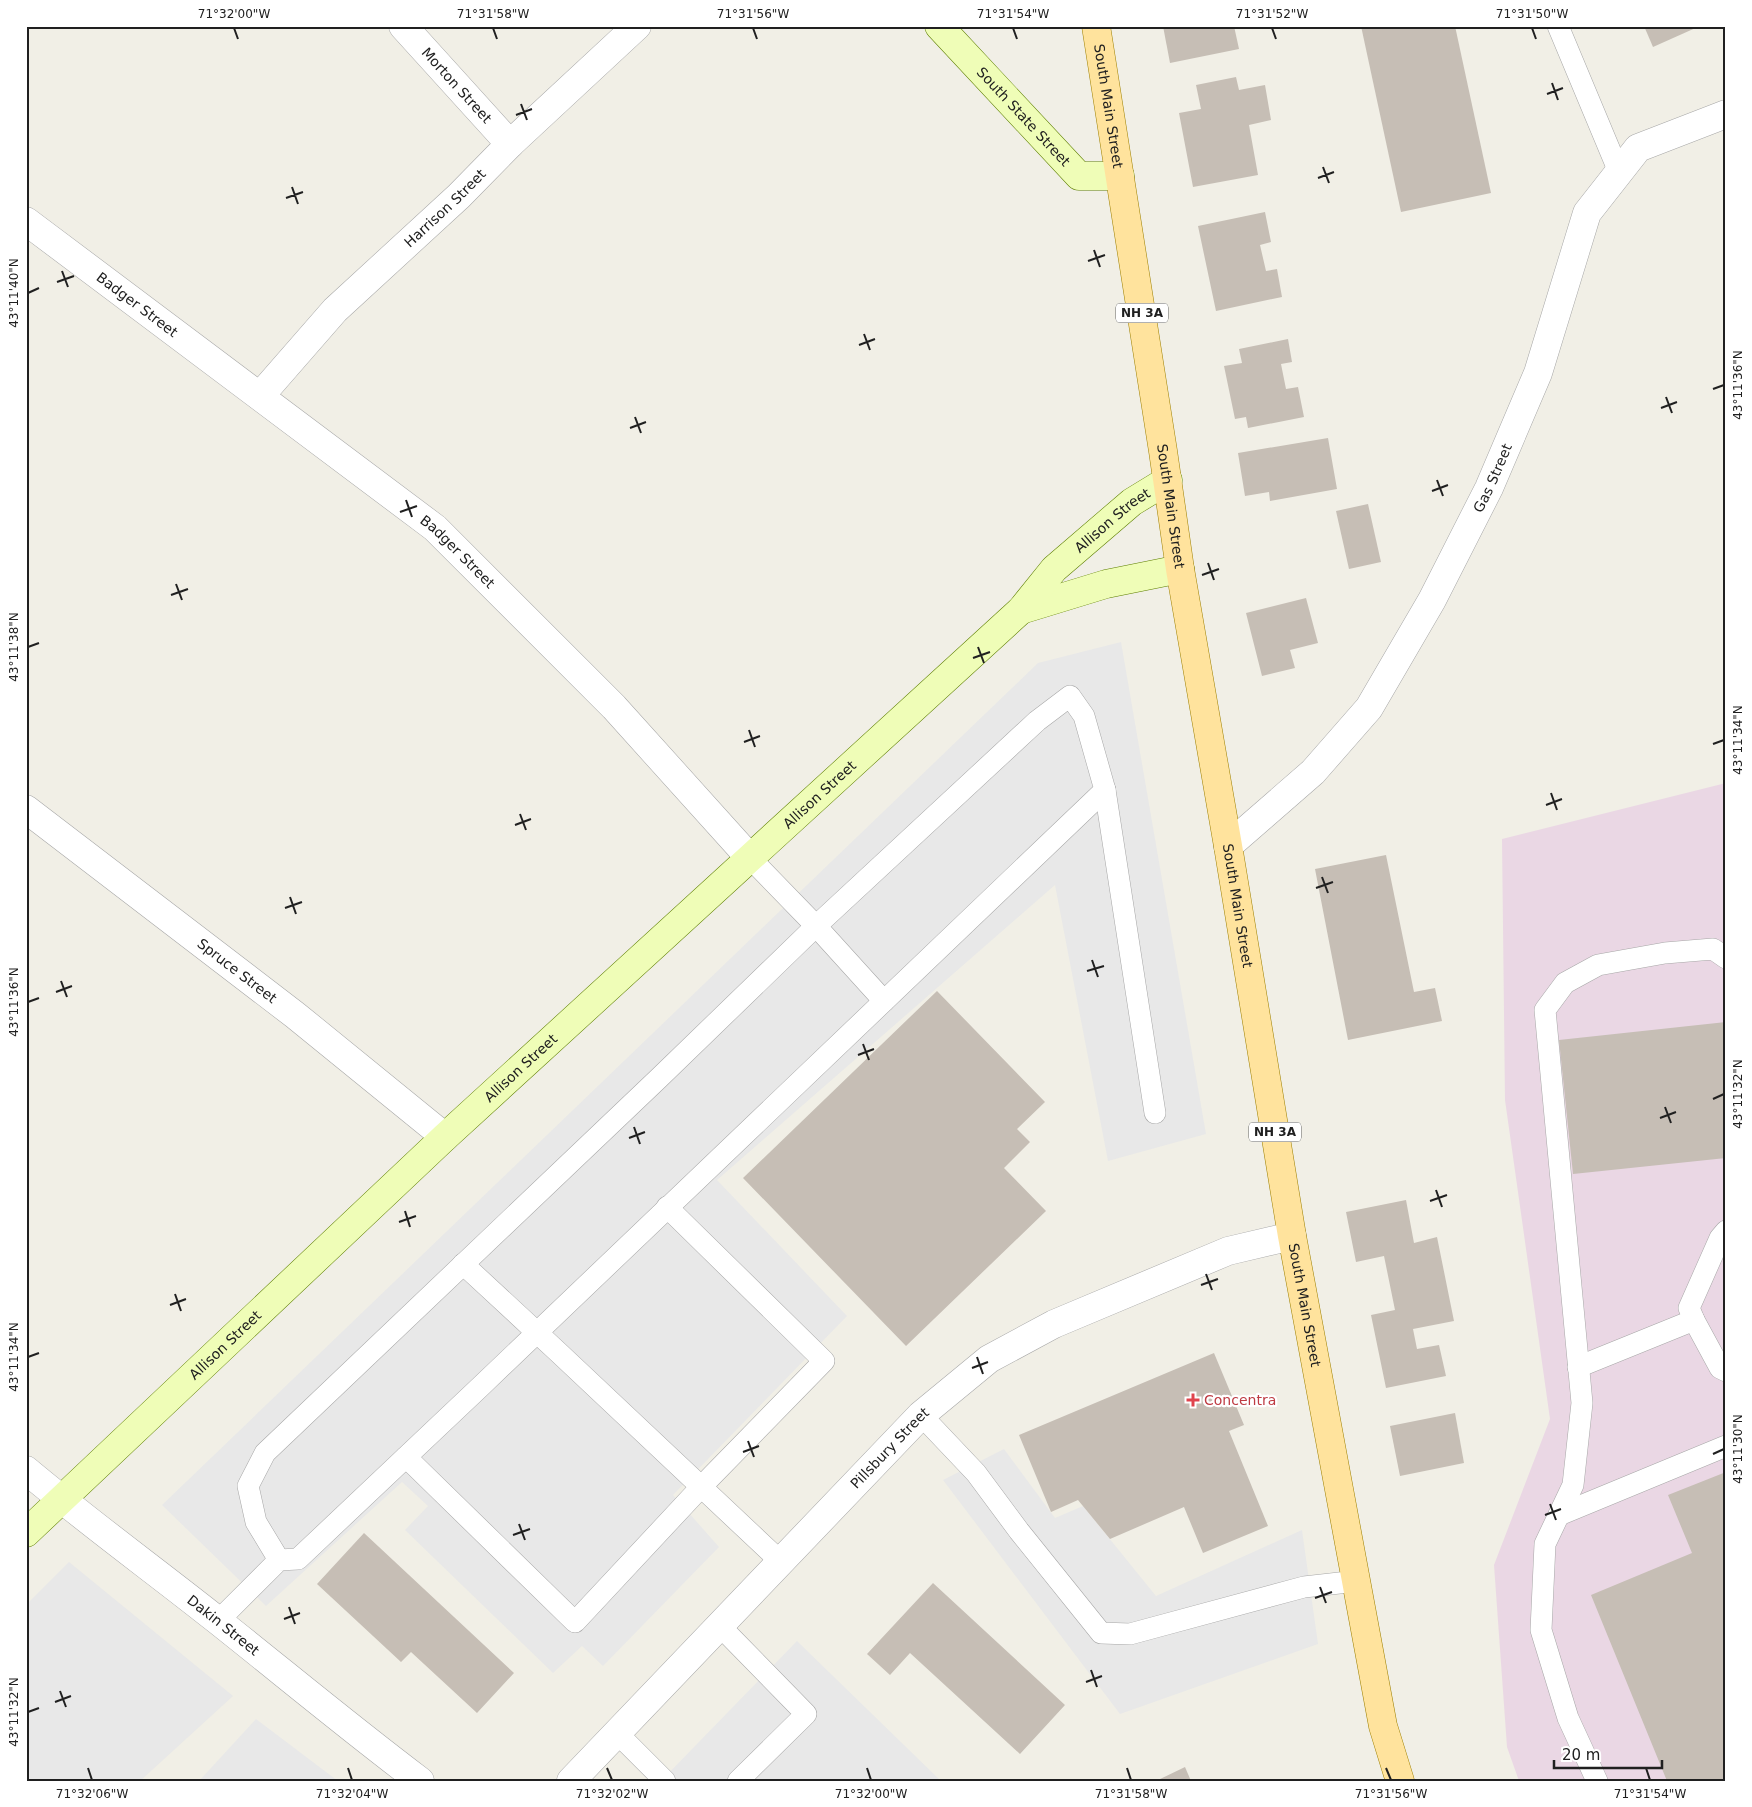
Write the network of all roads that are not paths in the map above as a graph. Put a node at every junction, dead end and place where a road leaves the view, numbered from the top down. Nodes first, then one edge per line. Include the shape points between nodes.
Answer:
1 (403, 26) edge
2 (637, 26) edge
3 (939, 26) edge
4 (1096, 26) edge
5 (1558, 26) edge
6 (1726, 114) edge
7 (510, 144) junction
8 (1619, 172) junction
9 (1120, 176) junction
10 (26, 221) edge
11 (260, 396) junction
12 (1168, 480) junction
13 (1180, 569) junction
14 (1021, 610) junction
15 (1105, 790) junction
16 (26, 809) edge
17 (1228, 846) junction
18 (750, 858) junction
19 (816, 926) junction
20 (1726, 958) edge
21 (884, 1001) junction
22 (1155, 1114) dead end
23 (445, 1137) junction
24 (667, 1207) junction
25 (1726, 1231) edge
26 (1292, 1236) junction
27 (463, 1264) junction
28 (1694, 1320) junction
29 (537, 1332) junction
30 (1578, 1367) junction
31 (1726, 1371) edge
32 (921, 1415) junction
33 (1726, 1446) edge
34 (406, 1457) junction
35 (26, 1470) edge
36 (701, 1488) junction
37 (61, 1499) junction
38 (1559, 1514) junction
39 (26, 1533) edge
40 (279, 1560) junction
41 (780, 1561) junction
42 (1357, 1581) junction
43 (218, 1621) junction
44 (719, 1625) junction
45 (616, 1733) junction
46 (420, 1781) edge
47 (571, 1781) edge
48 (665, 1781) edge
49 (738, 1781) edge
50 (1400, 1781) edge
51 (1598, 1781) edge

1 - 7 street, Morton Street
2 - 7 street, Harrison Street
3 - 9 street, South State Street via 1079,176
4 - 9 main road, South Main Street / NH 3A
5 - 8 lane
6 - 8 street, Gas Street via 1638,148
7 - 11 street, Harrison Street via 336,310
8 - 17 street, Gas Street via 1588,213 1538,373 1489,488 1432,600 1369,708 1313,772
9 - 12 main road, South Main Street / NH 3A
10 - 11 street, Badger Street
11 - 18 street, Badger Street via 435,528 614,707
12 - 13 main road, South Main Street / NH 3A
12 - 14 street, Allison Street via 1132,502 1054,569
13 - 14 street, Allison Street via 1106,584
13 - 17 main road, South Main Street / NH 3A
14 - 18 street, Allison Street
15 - 19 lane via 1084,716 1070,696 1037,720
15 - 21 lane
15 - 22 lane
16 - 23 street, Spruce Street via 295,1015
17 - 26 main road, South Main Street / NH 3A
18 - 19 lane
18 - 23 street, Allison Street
19 - 21 lane
19 - 27 lane
20 - 30 lane via 1713,949 1665,952 1598,965 1565,983 1545,1010
21 - 24 lane
23 - 37 street, Allison Street
24 - 29 lane
24 - 36 lane via 824,1361
25 - 28 lane via 1689,1308
26 - 32 street, Pillsbury Street via 1228,1251 1054,1324 988,1359
26 - 42 main road, South Main Street / NH 3A
27 - 29 lane
27 - 40 lane via 265,1453 248,1486 256,1522
28 - 30 lane
28 - 31 lane via 1720,1368
29 - 34 lane
29 - 36 lane
30 - 38 lane via 1582,1403 1573,1485
32 - 41 street, Pillsbury Street
32 - 42 lane via 976,1474 1101,1633 1130,1634 1304,1588
33 - 38 lane
34 - 36 lane via 575,1622
34 - 40 lane via 298,1559
35 - 37 street, Dakin Street
36 - 41 lane
37 - 39 street, Allison Street
37 - 43 street, Dakin Street
38 - 51 lane via 1546,1544 1541,1630 1568,1718
40 - 43 lane
41 - 44 street, Pillsbury Street
42 - 50 main road, South Main Street / NH 3A via 1384,1726
43 - 46 street, Dakin Street
44 - 45 street, Pillsbury Street
44 - 49 lane via 806,1714
45 - 47 street, Pillsbury Street
45 - 48 lane

